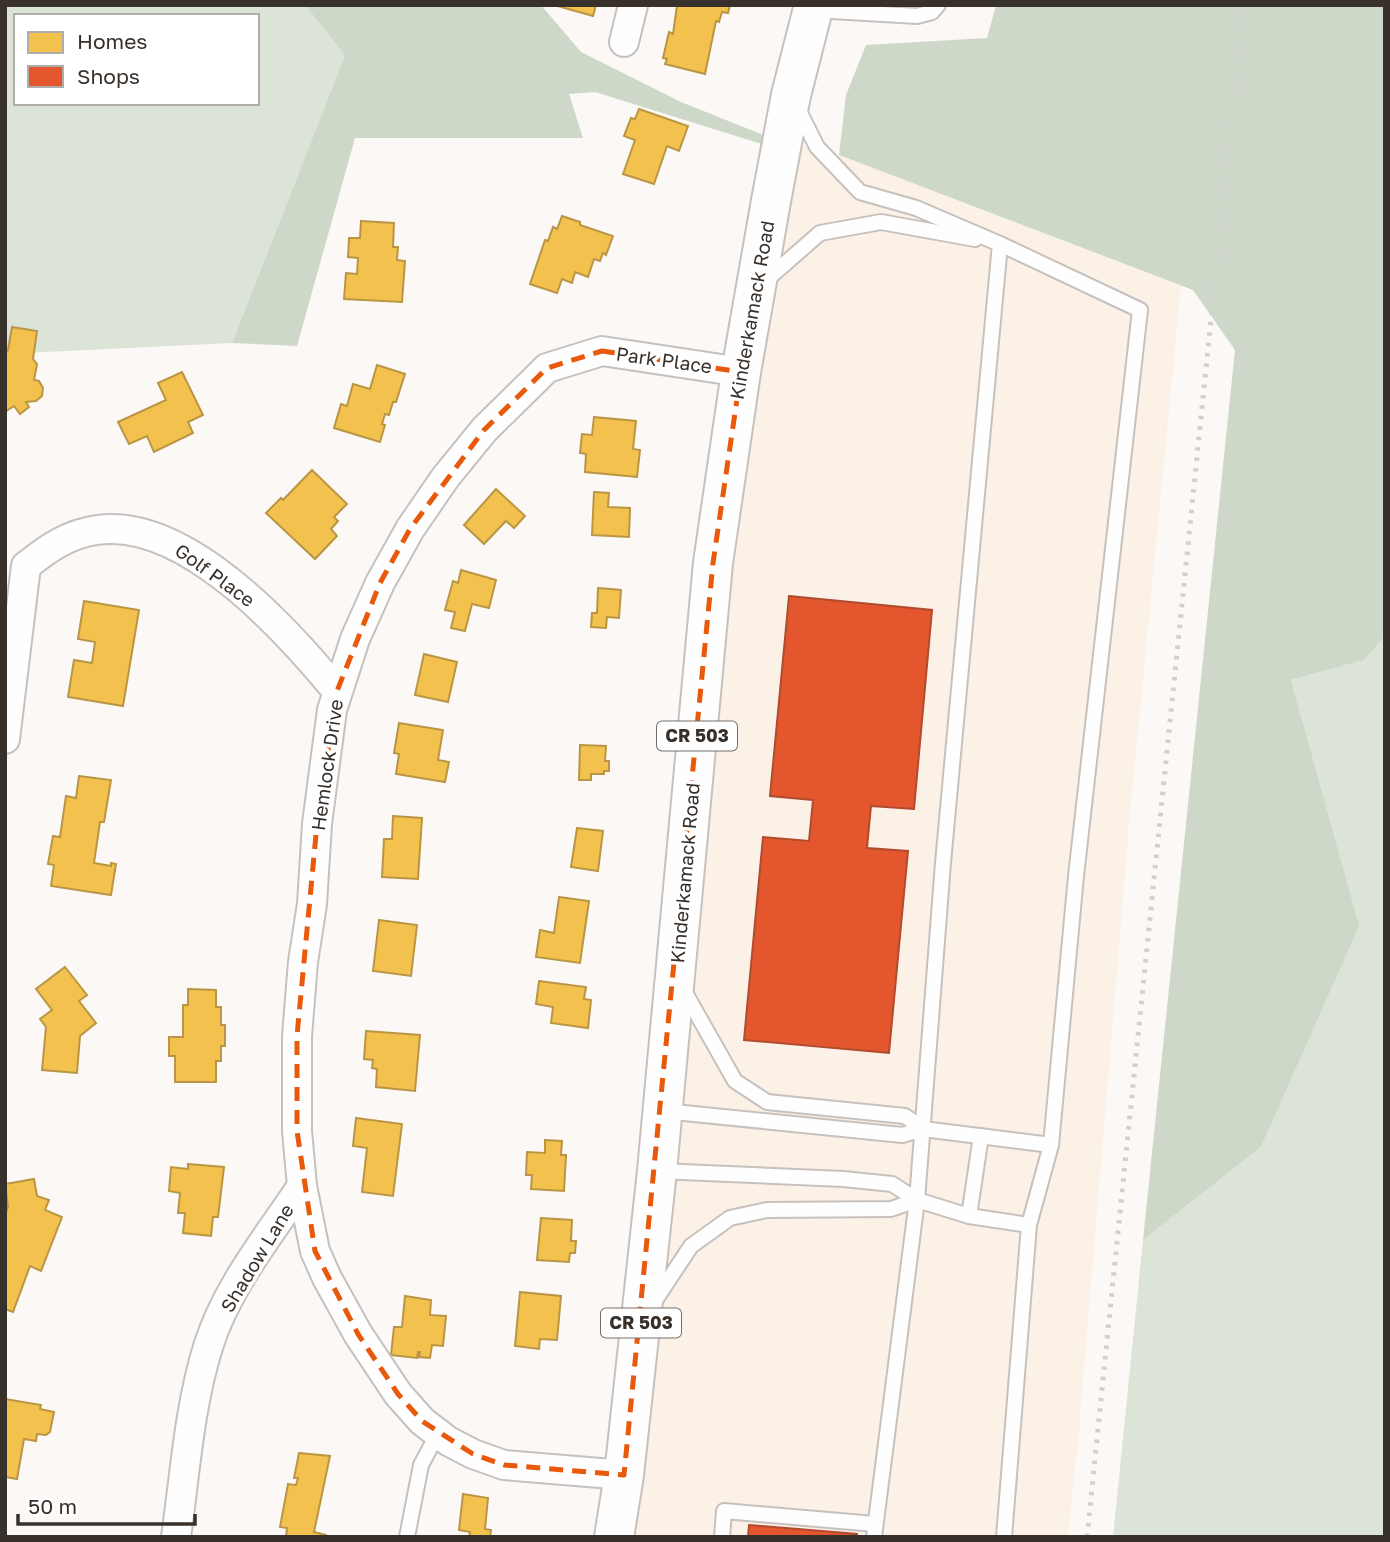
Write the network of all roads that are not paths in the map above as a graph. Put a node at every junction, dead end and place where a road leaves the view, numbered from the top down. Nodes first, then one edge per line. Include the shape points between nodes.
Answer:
1 (633, 5) edge
2 (938, 5) edge
3 (813, 8) edge
4 (624, 42) dead end
5 (791, 96) junction
6 (1000, 244) junction
7 (756, 289) junction
8 (547, 368) joint
9 (741, 372) junction
10 (337, 691) junction
11 (5, 739) edge
12 (676, 978) junction
13 (663, 1111) junction
14 (923, 1129) junction
15 (981, 1136) junction
16 (1051, 1145) junction
17 (657, 1171) junction
18 (302, 1186) junction
19 (917, 1200) junction
20 (969, 1216) junction
21 (1029, 1225) junction
22 (642, 1320) junction
23 (438, 1433) junction
24 (624, 1475) junction
25 (875, 1530) edge
26 (176, 1537) edge
27 (407, 1537) edge
28 (614, 1537) edge
29 (722, 1537) edge
30 (1004, 1537) edge

1 - 4 street
2 - 3 lane via 918,16
3 - 5 main road, Kinderkamack Road / CR 503
5 - 6 lane via 817,147 860,192 916,208
5 - 7 main road, Kinderkamack Road / CR 503
6 - 7 lane via 881,222 820,233
6 - 14 lane
6 - 16 lane via 1140,310 1076,876
7 - 9 main road, Kinderkamack Road / CR 503
8 - 9 street, Park Place via 602,351
8 - 10 street, Hemlock Drive via 484,430 411,529 380,583
9 - 12 main road, Kinderkamack Road / CR 503 via 713,563
10 - 11 street, Golf Place via 299,645 218,574 170,542 145,533 97,530 50,547 26,566
10 - 18 street, Hemlock Drive via 317,824 297,1036
12 - 13 main road, Kinderkamack Road / CR 503
12 - 14 lane via 735,1081 767,1102 905,1116
13 - 14 lane via 902,1135
13 - 17 main road, Kinderkamack Road / CR 503
14 - 15 lane
14 - 19 lane
15 - 16 lane
15 - 20 lane
16 - 21 lane
17 - 19 lane via 892,1184
17 - 22 main road, Kinderkamack Road / CR 503
18 - 23 street, Hemlock Drive via 315,1251 358,1335 398,1394
18 - 26 street, Shadow Lane via 234,1289 208,1346
19 - 20 lane
19 - 22 lane via 891,1209 767,1210 730,1218 691,1246
19 - 25 lane
20 - 21 lane
21 - 30 lane
22 - 24 main road, Kinderkamack Road / CR 503
23 - 24 street, Hemlock Drive via 504,1465
23 - 27 lane via 421,1465
24 - 28 main road, Kinderkamack Road / CR 503
25 - 29 lane via 724,1511

